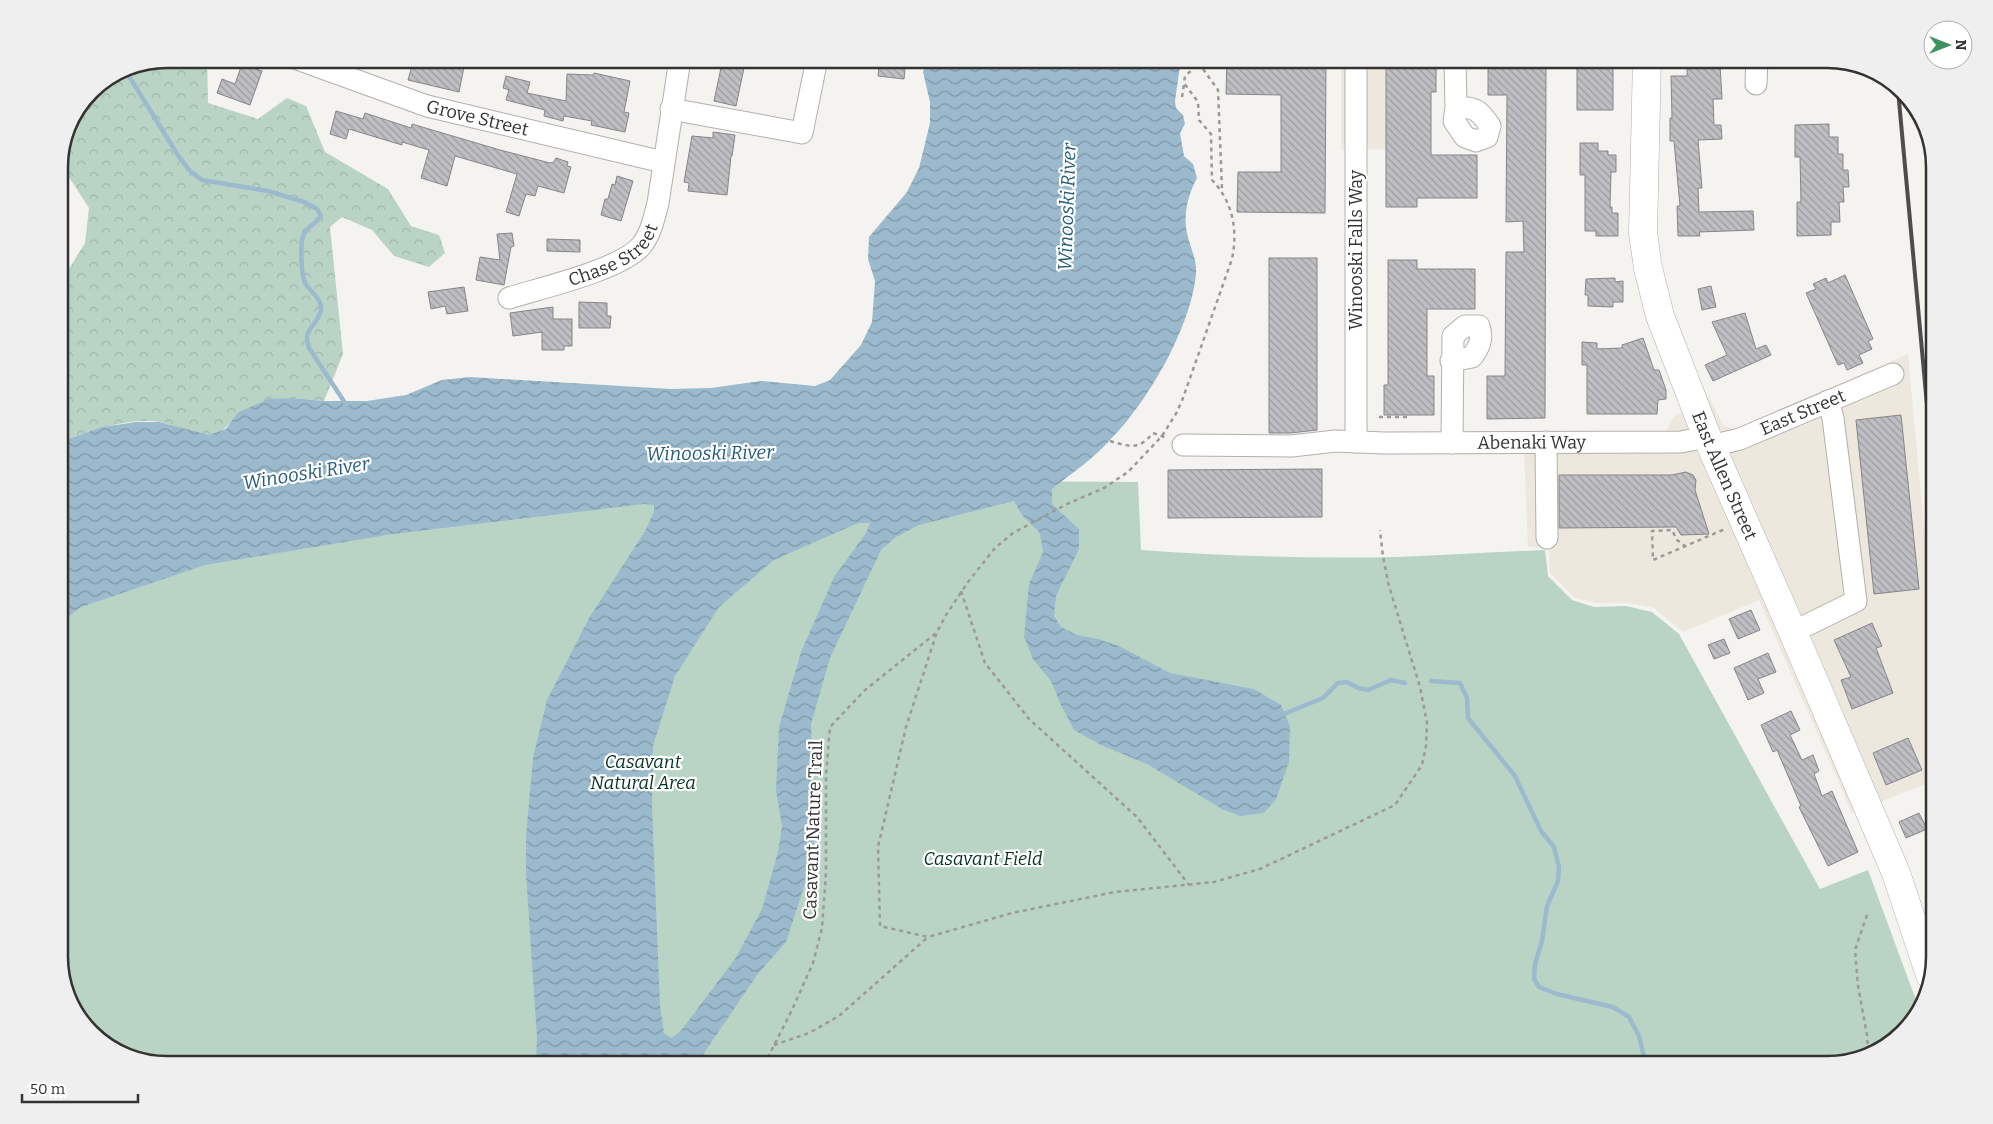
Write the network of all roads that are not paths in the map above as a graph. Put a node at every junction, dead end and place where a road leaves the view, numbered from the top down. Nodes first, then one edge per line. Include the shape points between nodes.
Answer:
1 (322, 68) edge
2 (678, 68) edge
3 (815, 68) edge
4 (1356, 68) edge
5 (1455, 68) edge
6 (1646, 68) edge
7 (1756, 68) edge
8 (1756, 84) dead end
9 (1456, 108) dead end
10 (671, 109) junction
11 (663, 162) junction
12 (509, 298) dead end
13 (1451, 361) dead end
14 (1893, 374) dead end
15 (1828, 401) junction
16 (1356, 442) junction
17 (1452, 442) junction
18 (1546, 442) junction
19 (1709, 442) junction
20 (1182, 445) dead end
21 (1547, 538) dead end
22 (1793, 632) junction
23 (1896, 873) junction
24 (1926, 931) edge
25 (1926, 962) edge

1 - 11 street, Grove Street via 426,106
2 - 10 street, Chase Street
3 - 10 street via 802,133
4 - 16 street, Winooski Falls Way
5 - 9 street
6 - 19 main road, East Allen Street via 1643,219 1646,258 1667,338
7 - 8 street
10 - 11 street, Chase Street
11 - 12 street, Chase Street via 652,225 644,242 633,253 605,268
13 - 17 street
14 - 15 street, East Street
15 - 19 street, East Street via 1740,439
15 - 22 street via 1833,418 1856,601
16 - 17 street, Abenaki Way
16 - 20 street, Abenaki Way via 1292,446
17 - 18 street, Abenaki Way
18 - 19 street, Abenaki Way
18 - 21 street
19 - 22 main road, East Allen Street
22 - 23 main road, East Allen Street
23 - 24 main road, East Allen Street
23 - 25 main road, East Allen Street

